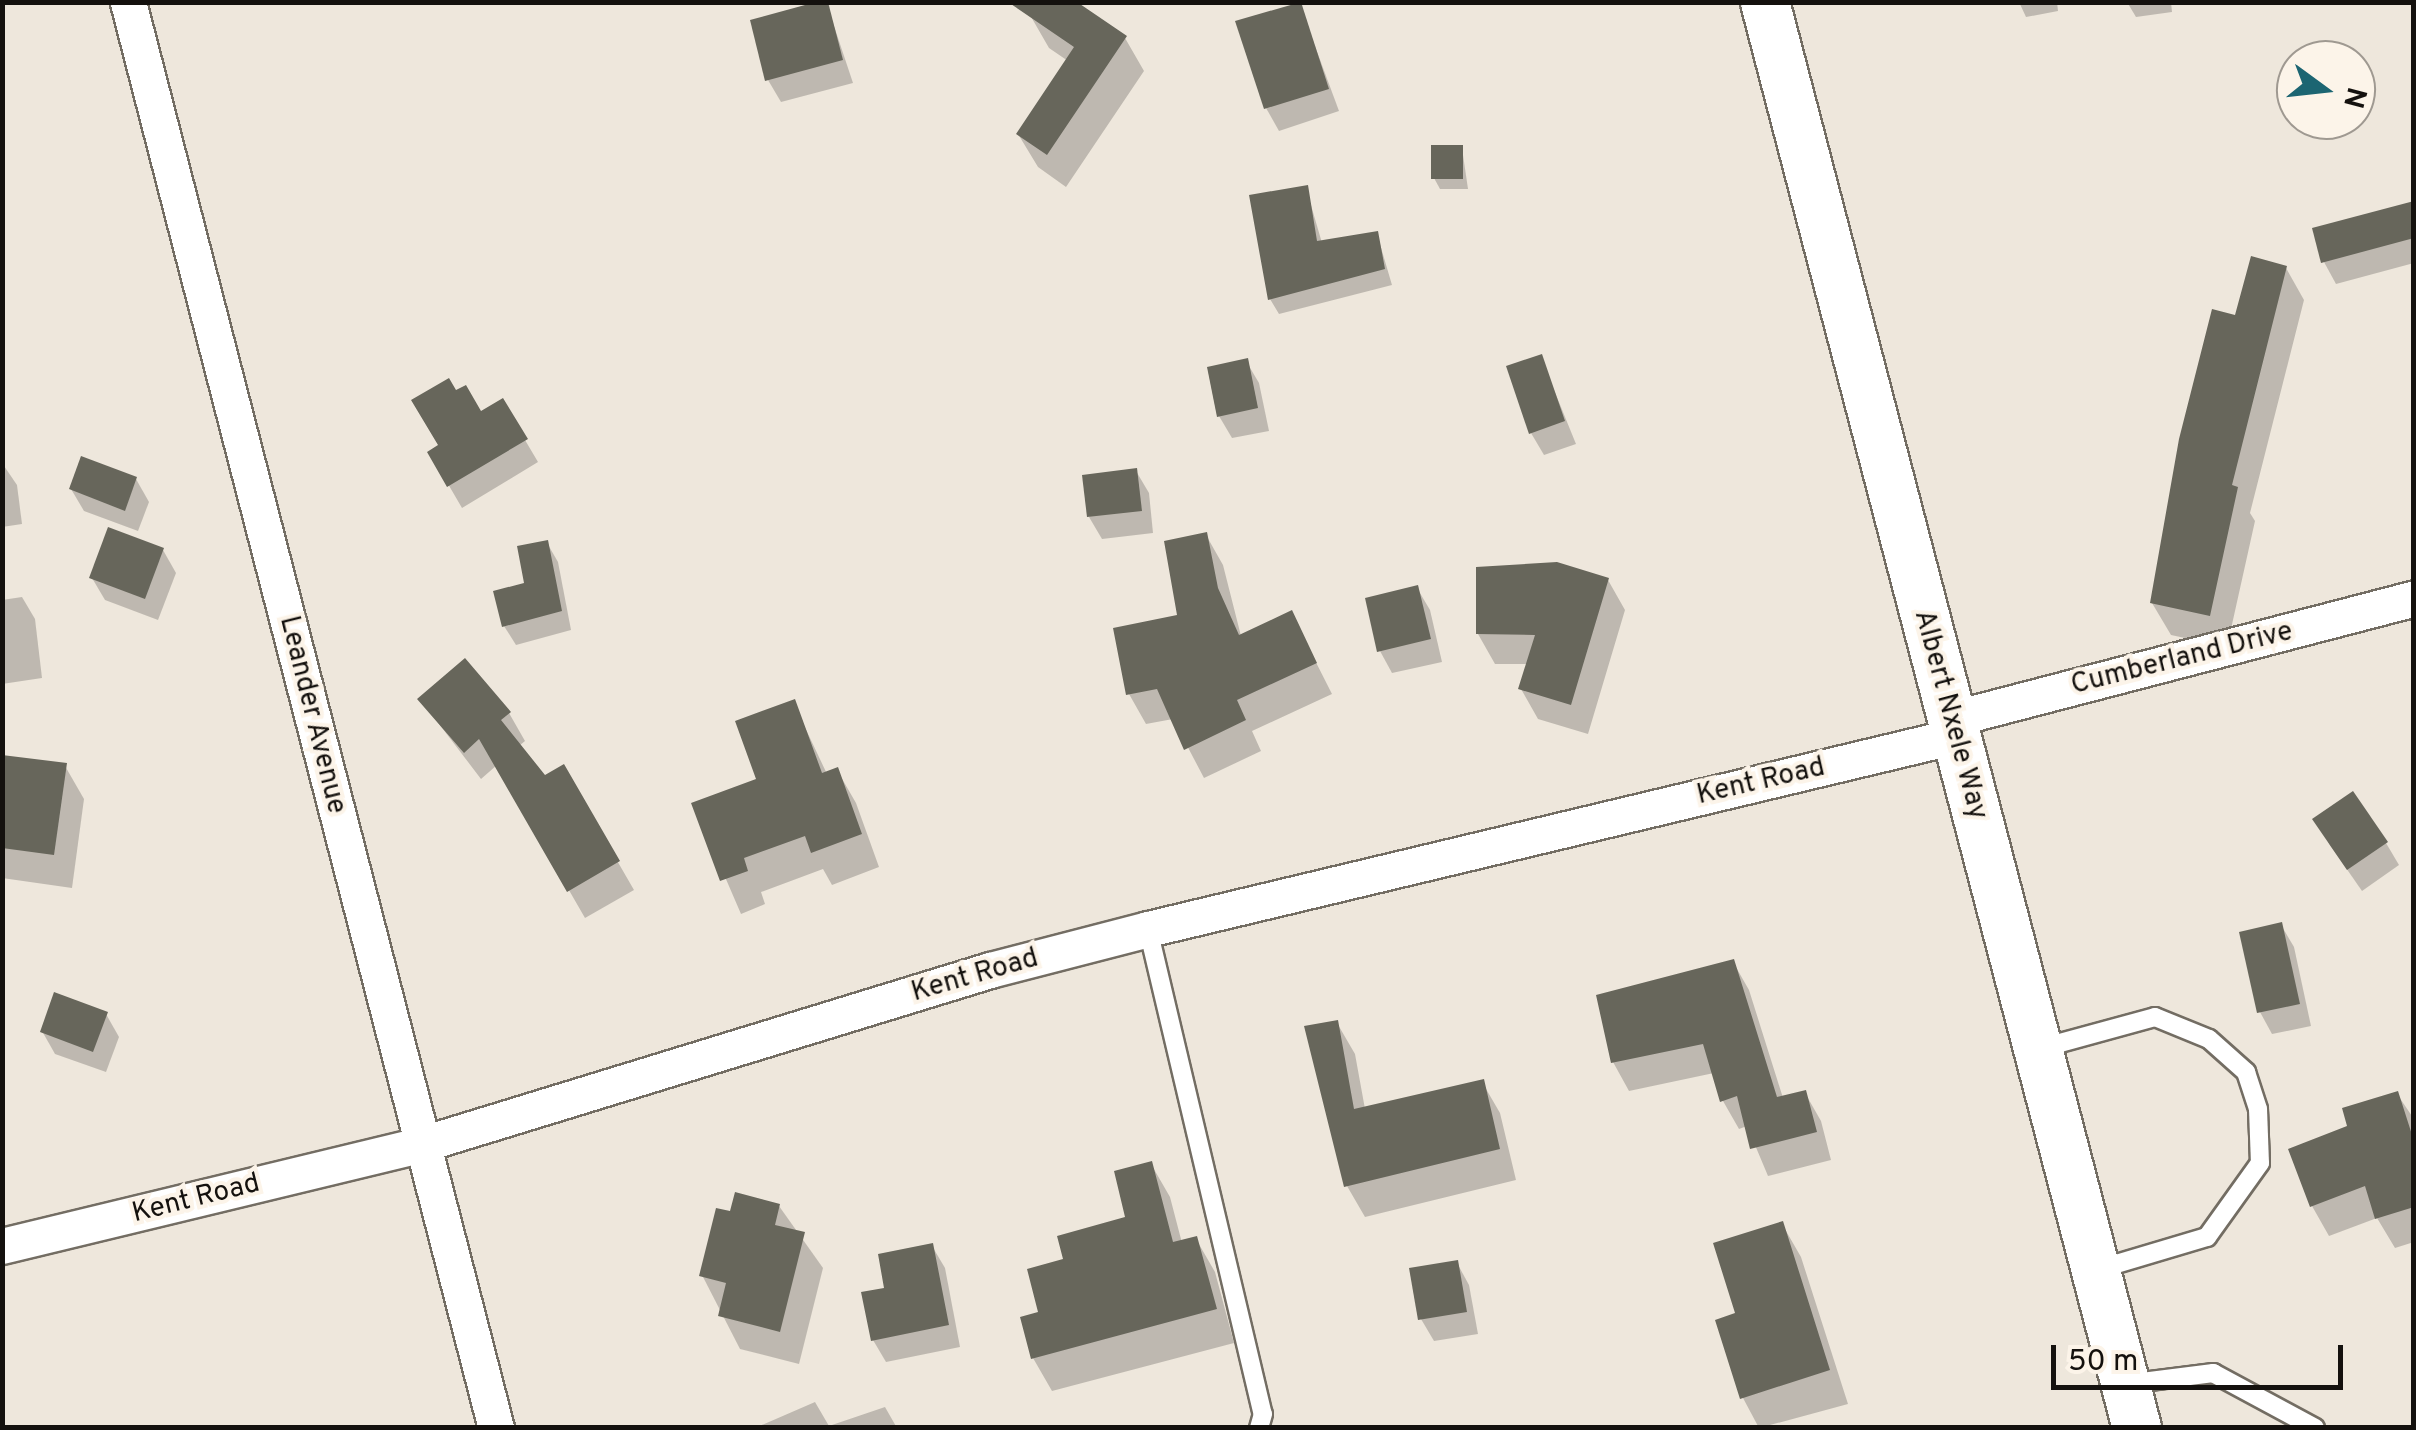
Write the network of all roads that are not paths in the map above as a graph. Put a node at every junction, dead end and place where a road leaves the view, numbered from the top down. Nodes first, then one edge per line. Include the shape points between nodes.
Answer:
1 (128, 2) edge
2 (1765, 2) edge
3 (2414, 598) edge
4 (1953, 728) junction
5 (1148, 928) junction
6 (2038, 1049) junction
7 (419, 1145) junction
8 (2, 1246) edge
9 (2096, 1270) junction
10 (2131, 1406) edge
11 (496, 1428) edge
12 (1259, 1428) edge
13 (2314, 1428) edge

1 - 7 street, Leander Avenue
2 - 4 main road, Albert Nxele Way
3 - 4 street, Cumberland Drive
4 - 5 street, Kent Road
4 - 6 main road, Albert Nxele Way
5 - 7 street, Kent Road
5 - 12 lane via 1263,1414
6 - 9 main road, Albert Nxele Way
6 - 9 lane via 2155,1017 2209,1038 2246,1072 2258,1109 2260,1163 2208,1236
7 - 8 street, Kent Road
7 - 11 street, Leander Avenue
9 - 10 main road, Albert Nxele Way
10 - 13 lane via 2213,1373

